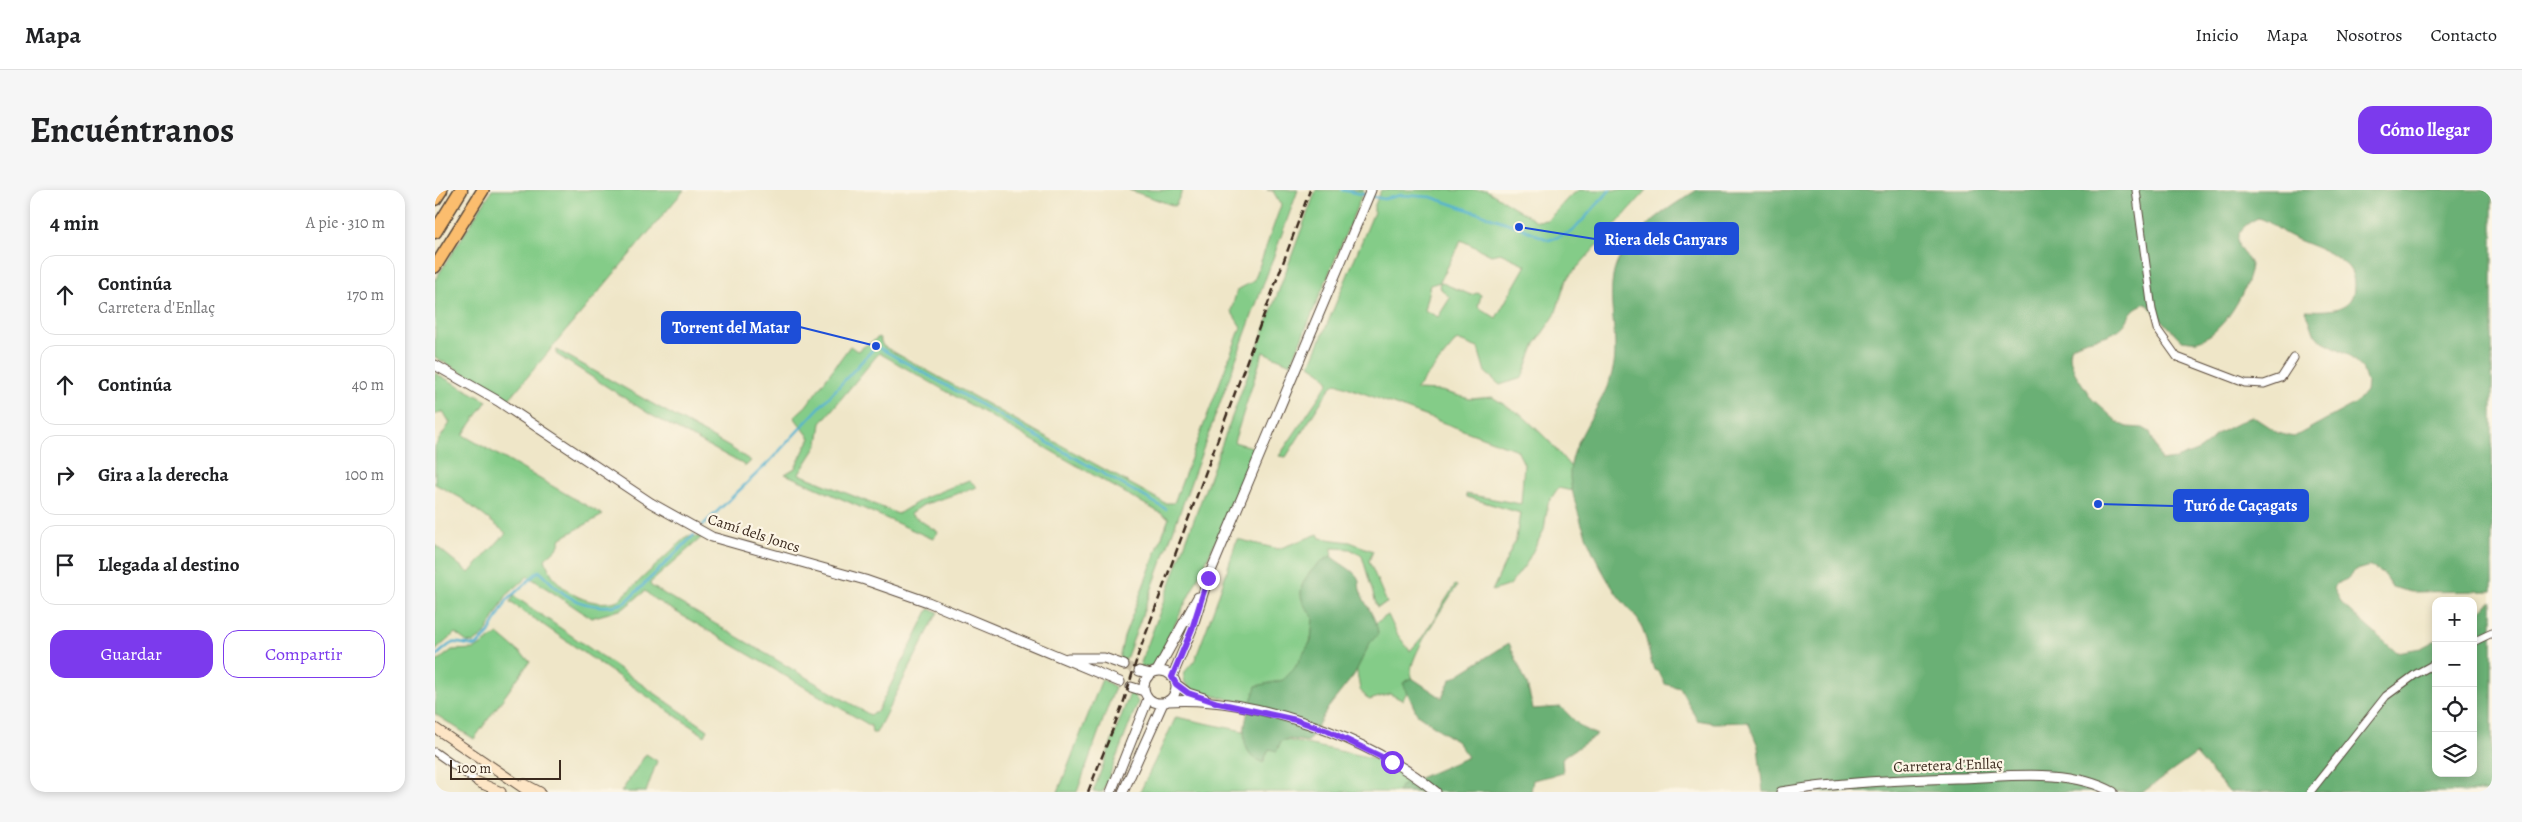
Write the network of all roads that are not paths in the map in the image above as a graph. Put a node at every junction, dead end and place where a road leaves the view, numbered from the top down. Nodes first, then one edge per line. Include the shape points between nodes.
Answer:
1 (441, 190) edge
2 (461, 190) edge
3 (483, 190) edge
4 (1371, 190) edge
5 (2136, 190) edge
6 (435, 199) edge
7 (435, 232) edge
8 (435, 268) edge
9 (2294, 358) dead end
10 (435, 365) edge
11 (1208, 578) junction
12 (2492, 633) edge
13 (2477, 640) edge
14 (1065, 658) junction
15 (1104, 658) junction
16 (1125, 665) tunnel mouth
17 (2432, 665) edge
18 (1083, 667) junction
19 (1139, 671) tunnel mouth
20 (1154, 673) junction
21 (1174, 680) junction
22 (1121, 682) dead end
23 (1131, 687) dead end
24 (1146, 695) junction
25 (1166, 702) junction
26 (1218, 703) junction
27 (435, 728) edge
28 (435, 752) edge
29 (505, 776) junction
30 (478, 782) junction
31 (493, 792) edge
32 (501, 792) edge
33 (529, 792) edge
34 (540, 792) edge
35 (1111, 792) edge
36 (1123, 792) edge
37 (1436, 792) edge
38 (1781, 792) edge
39 (2113, 792) edge
40 (2310, 792) edge

1 - 6 highway
2 - 7 highway
3 - 8 highway
4 - 11 street
5 - 9 street via 2152,310 2157,329 2177,357 2245,383 2264,384 2281,378
10 - 14 street, Camí dels Joncs via 498,401 651,503 712,537 865,580
11 - 20 street
11 - 21 street
12 - 13 street
14 - 15 street, Camí dels Joncs
14 - 18 street, Camí dels Joncs
15 - 16 street, Camí dels Joncs
15 - 18 street
17 - 40 street via 2386,696
18 - 22 street, Camí dels Joncs
19 - 20 street
20 - 21 street via 1166,672
20 - 24 street via 1145,681
21 - 25 street via 1176,692
21 - 26 street via 1188,693
23 - 24 street
24 - 25 street via 1155,703
24 - 35 street
25 - 26 street
25 - 36 street
26 - 37 street via 1328,731 1392,762
27 - 29 main road
28 - 30 street
29 - 33 main road
29 - 34 main road
30 - 31 street
30 - 32 main road
38 - 39 street, Carretera d'Enllaç via 1865,781 2042,776 2082,781

